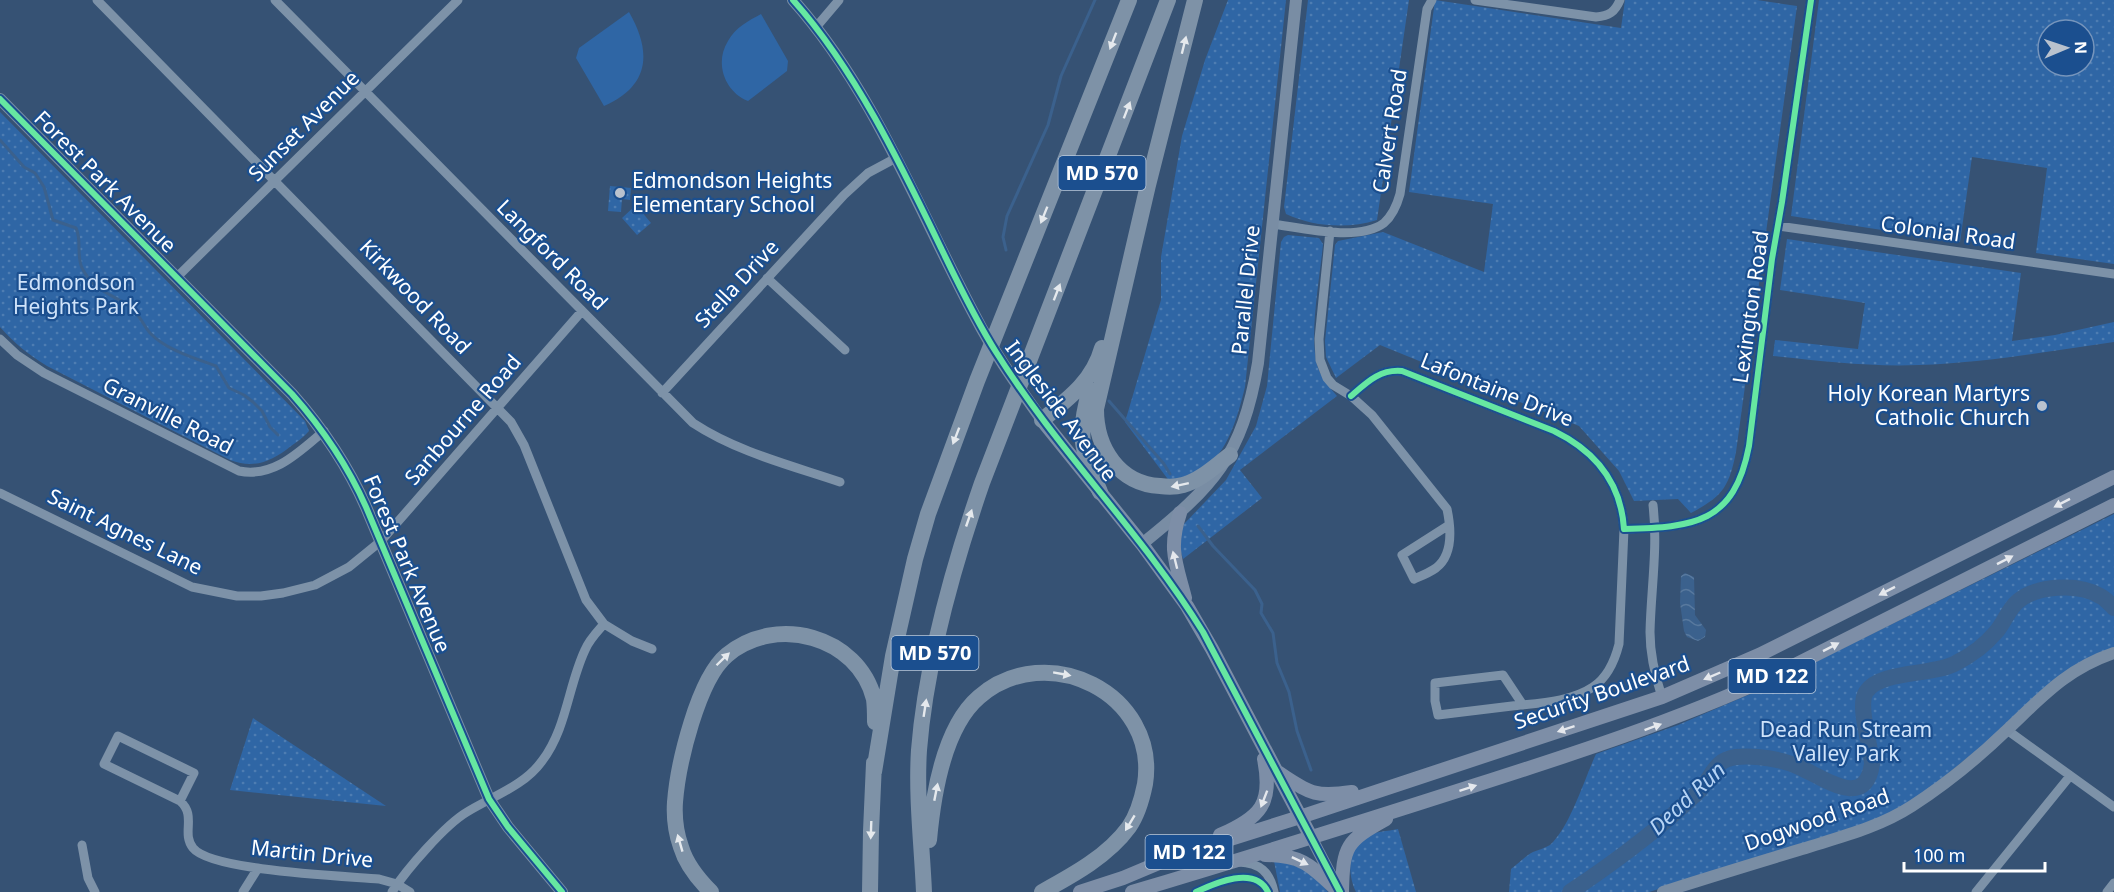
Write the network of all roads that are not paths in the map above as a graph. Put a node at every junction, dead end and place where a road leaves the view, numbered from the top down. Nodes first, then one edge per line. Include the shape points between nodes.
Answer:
1 (97, 0) edge
2 (275, 0) edge
3 (793, 0) edge
4 (839, 0) edge
5 (1129, 0) edge
6 (1168, 0) edge
7 (1195, 0) edge
8 (1296, 0) edge
9 (1432, 0) edge
10 (1475, 0) edge
11 (1620, 0) edge
12 (1811, 0) edge
13 (452, 2) edge
14 (817, 26) junction
15 (365, 92) junction
16 (0, 99) edge
17 (896, 158) junction
18 (275, 180) junction
19 (1148, 185) junction
20 (1273, 224) junction
21 (1778, 226) junction
22 (1330, 231) junction
23 (2114, 274) edge
24 (176, 278) junction
25 (767, 278) junction
26 (582, 311) junction
27 (0, 339) edge
28 (845, 350) dead end
29 (1098, 361) junction
30 (662, 393) junction
31 (1351, 396) junction
32 (498, 408) junction
33 (1042, 420) junction
34 (324, 431) junction
35 (1230, 455) junction
36 (2114, 477) edge
37 (840, 483) dead end
38 (1100, 492) junction
39 (0, 493) edge
40 (1653, 505) dead end
41 (2114, 505) edge
42 (1180, 513) junction
43 (1449, 525) junction
44 (1656, 528) junction
45 (1624, 529) junction
46 (381, 541) junction
47 (1142, 544) junction
48 (237, 596) joint
49 (1187, 606) junction
50 (604, 624) junction
51 (652, 649) dead end
52 (2114, 653) edge
53 (1662, 697) junction
54 (1523, 705) junction
55 (2007, 730) junction
56 (1261, 742) junction
57 (1276, 771) junction
58 (874, 772) junction
59 (2070, 776) junction
60 (1384, 787) junction
61 (489, 799) junction
62 (180, 801) junction
63 (1412, 806) junction
64 (2114, 807) edge
65 (1300, 817) junction
66 (1311, 837) junction
67 (82, 845) dead end
68 (1251, 855) junction
69 (1173, 856) junction
70 (1232, 861) junction
71 (258, 868) junction
72 (2114, 883) edge
73 (395, 888) edge
74 (95, 892) edge
75 (243, 892) edge
76 (410, 892) edge
77 (562, 892) edge
78 (711, 892) edge
79 (870, 892) edge
80 (925, 892) edge
81 (1042, 892) edge
82 (1080, 892) edge
83 (1132, 892) edge
84 (1274, 892) edge
85 (1340, 892) edge
86 (1663, 892) edge
87 (1976, 892) edge
88 (2107, 892) edge

1 - 18 street, Kirkwood Road
2 - 15 street, Langford Road
3 - 14 street, Ingleside Avenue
4 - 14 street
5 -> 58 highway, MD 570 via 944,468 915,559 893,656
80 -> 6 highway, MD 570 via 919,752 933,662 958,555 1004,424
19 -> 7 highway
8 - 20 street, Parallel Drive
9 - 22 street, Calvert Road via 1427,9 1396,208 1373,228
10 - 11 street via 1596,17 1610,15
12 - 21 street, Lexington Road
13 - 15 street, Sunset Avenue
14 - 17 street, Ingleside Avenue
15 - 18 street, Sunset Avenue
15 - 26 street, Langford Road
16 - 24 street, Forest Park Avenue
17 - 25 street, Stella Drive via 859,180
17 - 33 street, Ingleside Avenue via 975,317
18 - 24 street, Sunset Avenue
18 - 32 street, Kirkwood Road
19 - 29 highway
35 -> 19 highway via 1191,483 1154,486 1118,469 1099,436 1096,409
20 - 22 street, Calvert Road
20 - 35 street, Parallel Drive via 1252,396
21 - 23 street, Colonial Road
21 - 44 street, Lexington Road via 1743,475 1731,495 1714,511 1690,524
22 - 31 street via 1318,351 1327,378
24 - 34 street, Forest Park Avenue
25 - 28 street
25 - 30 street, Stella Drive
26 - 30 street, Langford Road
26 - 32 street, Sanbourne Road
27 - 34 street, Granville Road via 44,373 239,471 270,470
29 - 33 highway via 1078,390
29 - 38 highway via 1082,431 1084,454
30 - 37 street, Langford Road via 693,423 722,439
31 - 43 street via 1372,415 1443,502
31 - 45 street, Lafontaine Drive via 1376,375 1402,371 1573,440 1602,467 1619,499
32 - 46 street, Sanbourne Road
32 - 50 street, Kirkwood Road via 518,432 579,586
33 - 38 main road, Ingleside Avenue
34 - 46 street, Forest Park Avenue via 354,479
35 - 42 street, Parallel Drive
36 -> 53 main road, Security Boulevard / MD 122 via 1759,655
38 - 47 main road, Ingleside Avenue
39 - 48 street, Saint Agnes Lane via 192,587
40 - 44 street
63 -> 41 main road, MD 122 via 1616,740 1721,700
42 - 47 street, Parallel Drive
49 -> 42 main road via 1173,549
43 - 43 street via 1444,558 1438,567 1414,579 1402,555
44 - 45 street
44 - 53 street via 1650,634
45 - 54 street, Lafontaine Drive via 1616,660 1595,686 1579,694
46 - 48 street, Sanbourne Road via 349,567 315,585 283,593
46 - 61 street, Forest Park Avenue
47 - 49 main road, Ingleside Avenue
49 - 56 main road, Ingleside Avenue
50 - 51 street, Kirkwood Road
50 - 61 street via 586,647 549,751 530,775
52 - 55 street, Dogwood Road via 2061,679
53 -> 60 main road, Security Boulevard / MD 122
54 - 54 street, Lafontaine Drive via 1438,715 1435,683 1503,675
55 - 59 street
55 - 86 street, Dogwood Road via 1925,797 1886,821
56 - 57 main road, Ingleside Avenue
56 -> 69 main road via 1268,789 1260,809 1235,828
57 - 60 main road via 1323,795
57 - 65 main road, Ingleside Avenue
78 -> 58 highway via 694,873 681,849 675,804 682,762 702,692 715,667 735,648 760,637 783,633 813,637 845,655 858,668 874,700
58 -> 79 highway, MD 570
59 - 64 street
59 - 87 street
60 - 65 main road, Security Boulevard / MD 122
61 - 73 street via 453,821
61 - 77 street, Forest Park Avenue
62 - 62 street via 104,764 118,736 194,773
62 - 71 street, Martin Drive via 188,810 193,848 208,858
63 - 66 main road, MD 122
63 - 85 main road via 1351,842 1343,861
65 - 66 main road, Ingleside Avenue
65 - 69 main road, Security Boulevard / MD 122
66 - 68 main road, MD 122
66 - 85 street
67 - 74 street via 88,878
68 - 70 main road, MD 122
68 -> 85 main road via 1294,858 1314,869
69 - 82 main road, Security Boulevard / MD 122
70 - 83 main road, MD 122
70 - 84 street via 1263,868
71 - 73 street, Martin Drive via 379,879
71 - 75 street
72 - 88 street
73 - 76 street, Martin Drive
80 -> 81 highway via 935,794 957,726 978,698 993,687 1044,671 1077,677 1110,695 1135,725 1142,742 1146,776 1139,808 1121,837 1106,852

